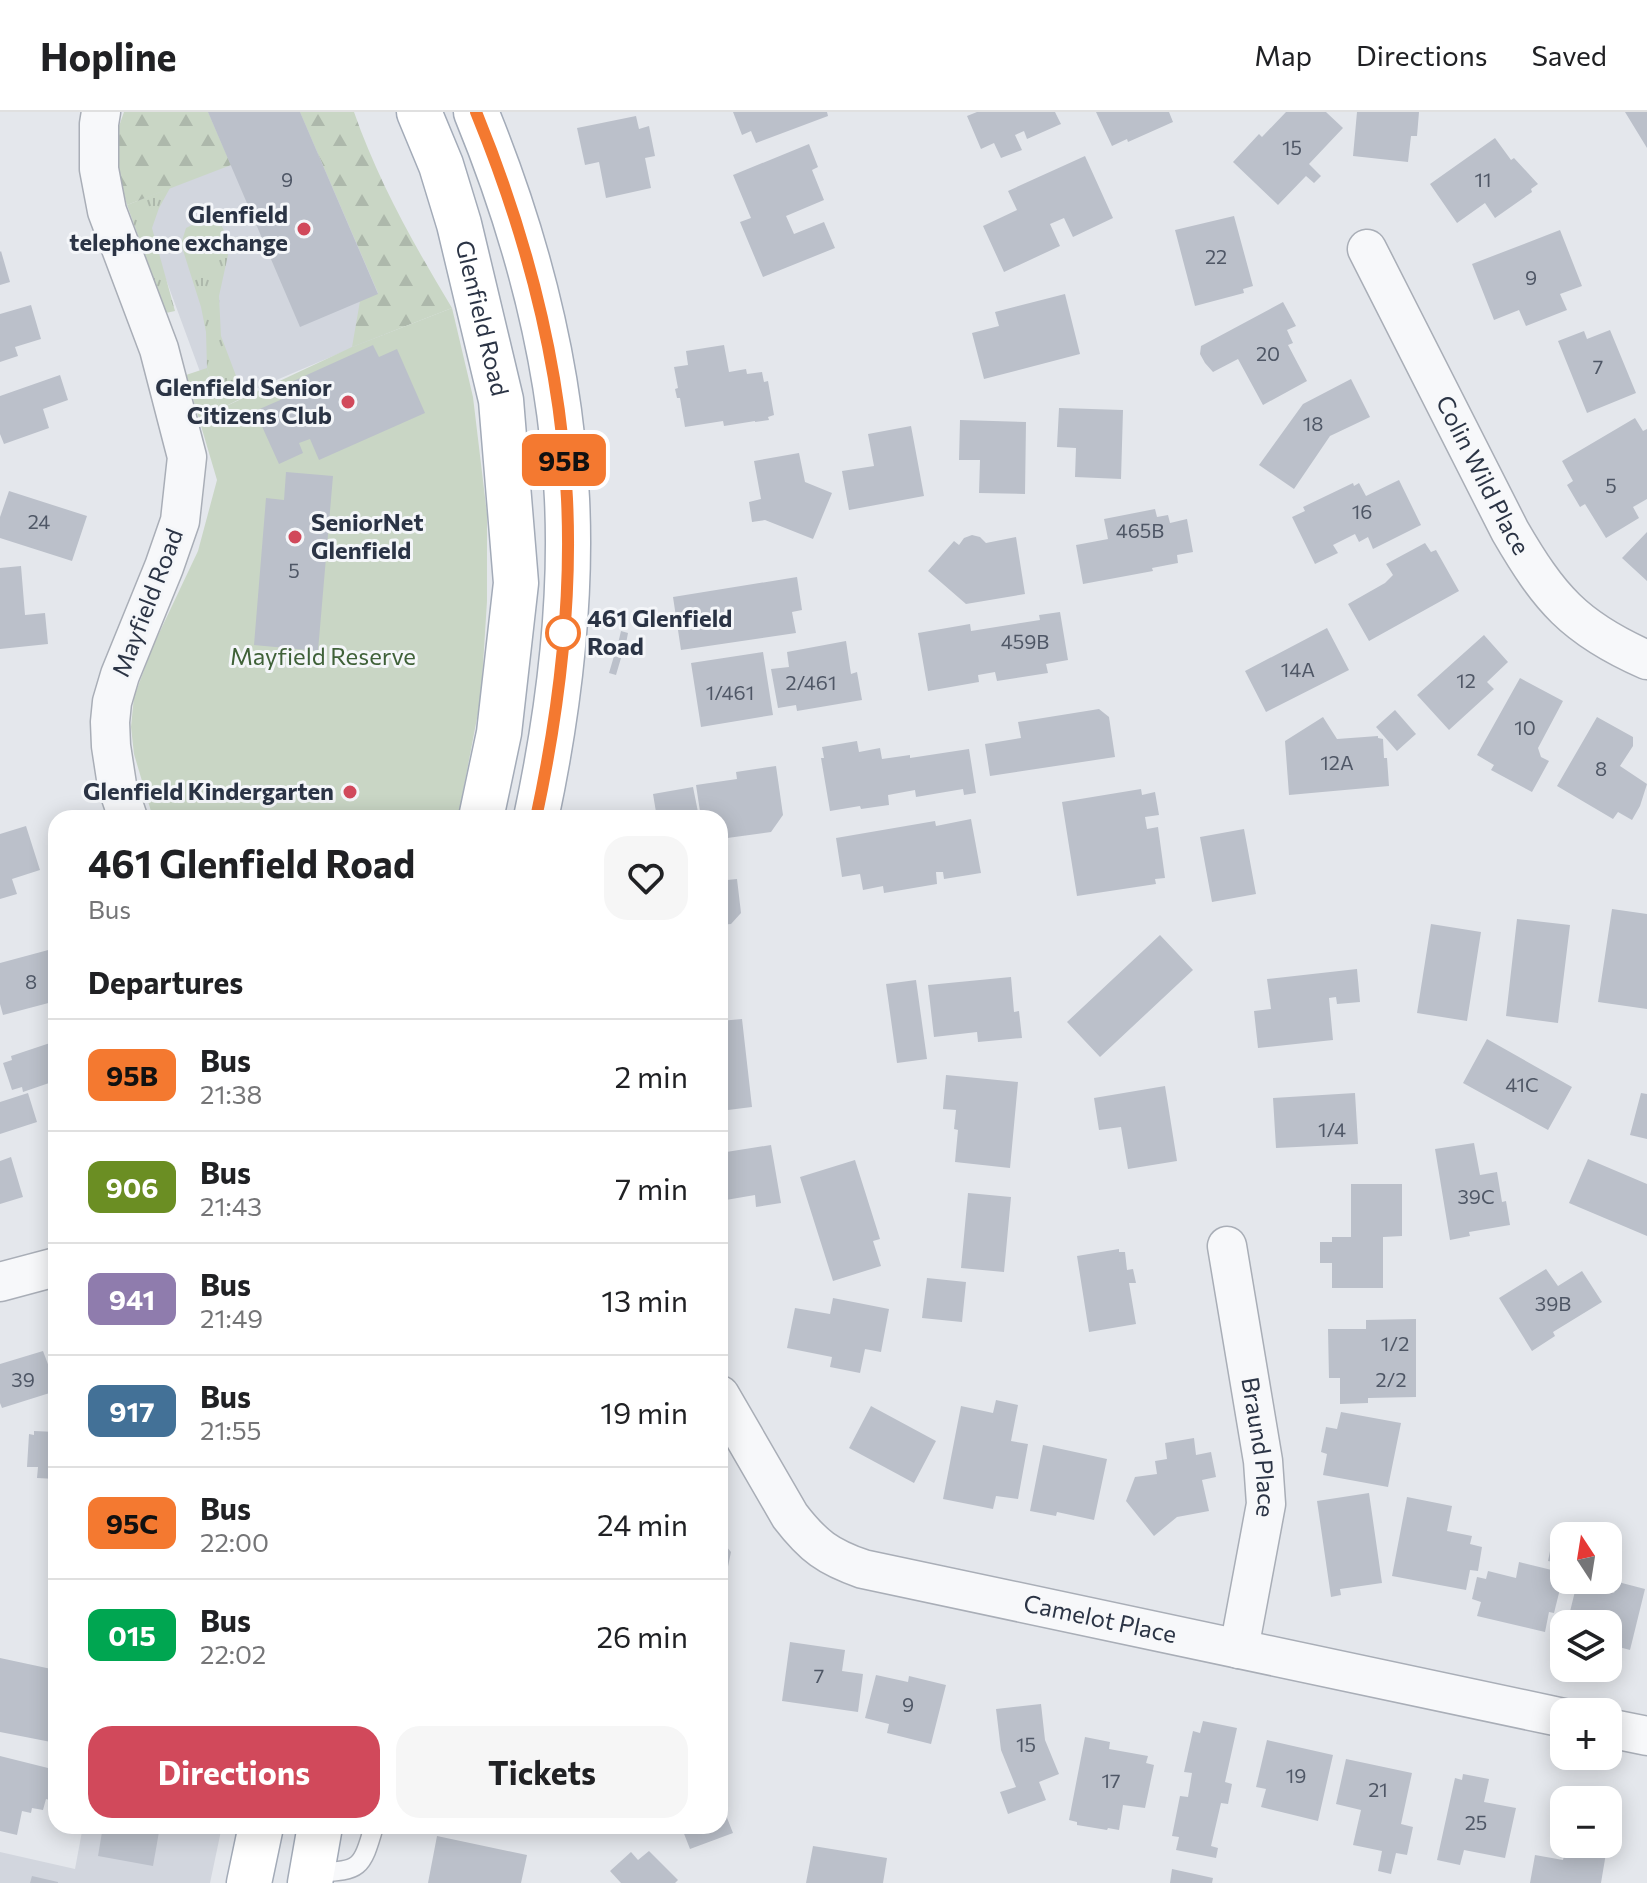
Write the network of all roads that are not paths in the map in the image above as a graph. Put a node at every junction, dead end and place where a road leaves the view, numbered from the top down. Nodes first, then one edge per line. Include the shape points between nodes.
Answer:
1 (101, 112) edge
2 (419, 112) edge
3 (476, 112) edge
4 (1367, 249) dead end
5 (1647, 660) edge
6 (125, 810) edge
7 (483, 810) edge
8 (538, 810) edge
9 (1227, 1246) dead end
10 (48, 1269) edge
11 (0, 1282) edge
12 (728, 1409) edge
13 (1239, 1649) junction
14 (1550, 1715) edge
15 (1622, 1731) edge
16 (1647, 1736) edge
17 (259, 1834) edge
18 (318, 1834) edge
19 (372, 1834) edge
20 (310, 1878) edge
21 (249, 1883) edge

1 - 6 street, Mayfield Road via 99,169 107,211 159,349 187,457 180,521 112,702 112,756
2 - 7 main road, Glenfield Road via 459,224 504,428 516,583 499,733
3 - 8 main road via 527,257 560,419 567,589
4 - 5 street, Colin Wild Place via 1529,563 1571,615
9 - 13 street, Braund Place via 1266,1504
10 - 11 street
12 - 13 street, Camelot Place via 797,1525 843,1562
13 - 14 street, Camelot Place
15 - 16 street
17 - 21 main road
18 - 20 main road
19 - 20 lane via 357,1866

